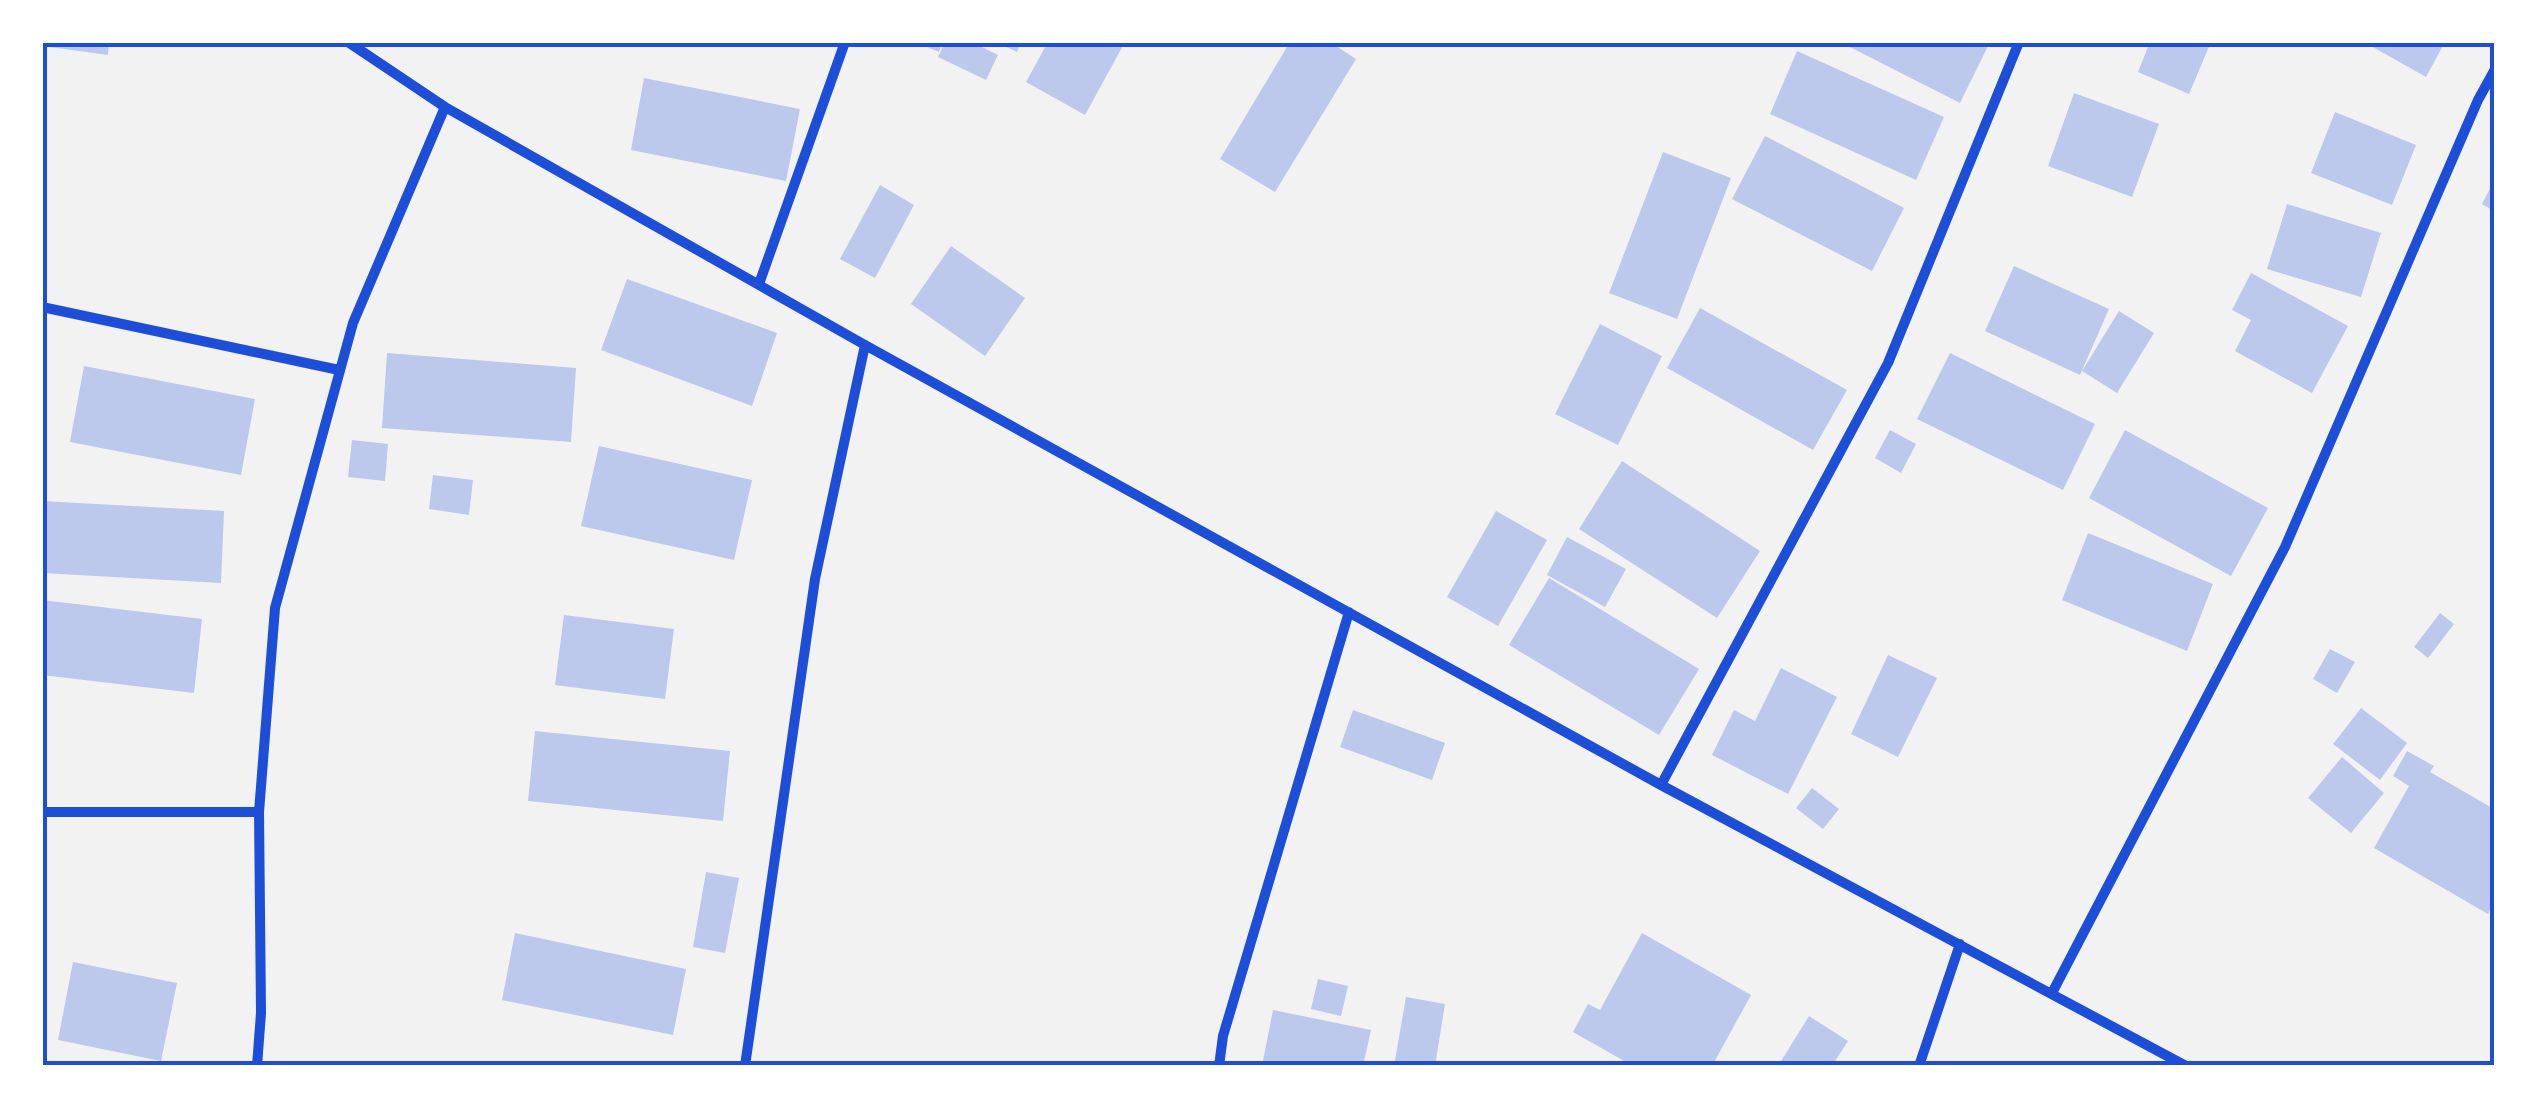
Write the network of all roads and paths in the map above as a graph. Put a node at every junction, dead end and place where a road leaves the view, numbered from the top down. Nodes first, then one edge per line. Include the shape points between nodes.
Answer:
1 (348, 42) edge
2 (845, 42) edge
3 (2019, 42) edge
4 (2494, 71) edge
5 (445, 107) junction
6 (759, 284) junction
7 (42, 307) edge
8 (865, 345) junction
9 (339, 370) junction
10 (1349, 612) junction
11 (1662, 784) junction
12 (42, 812) edge
13 (260, 812) junction
14 (1960, 944) junction
15 (2052, 994) junction
16 (257, 1066) edge
17 (745, 1066) edge
18 (1218, 1066) edge
19 (1918, 1066) edge
20 (2186, 1066) edge

1 - 5 street
2 - 6 street
3 - 11 street via 1888,364
4 - 15 street via 2285,547
5 - 6 street
5 - 9 street
6 - 8 street
7 - 9 street
8 - 10 street
8 - 17 street via 815,579
9 - 13 street via 275,608
10 - 11 street
10 - 18 street
11 - 14 street
12 - 13 street
13 - 16 street
14 - 15 street
14 - 19 street
15 - 20 street

